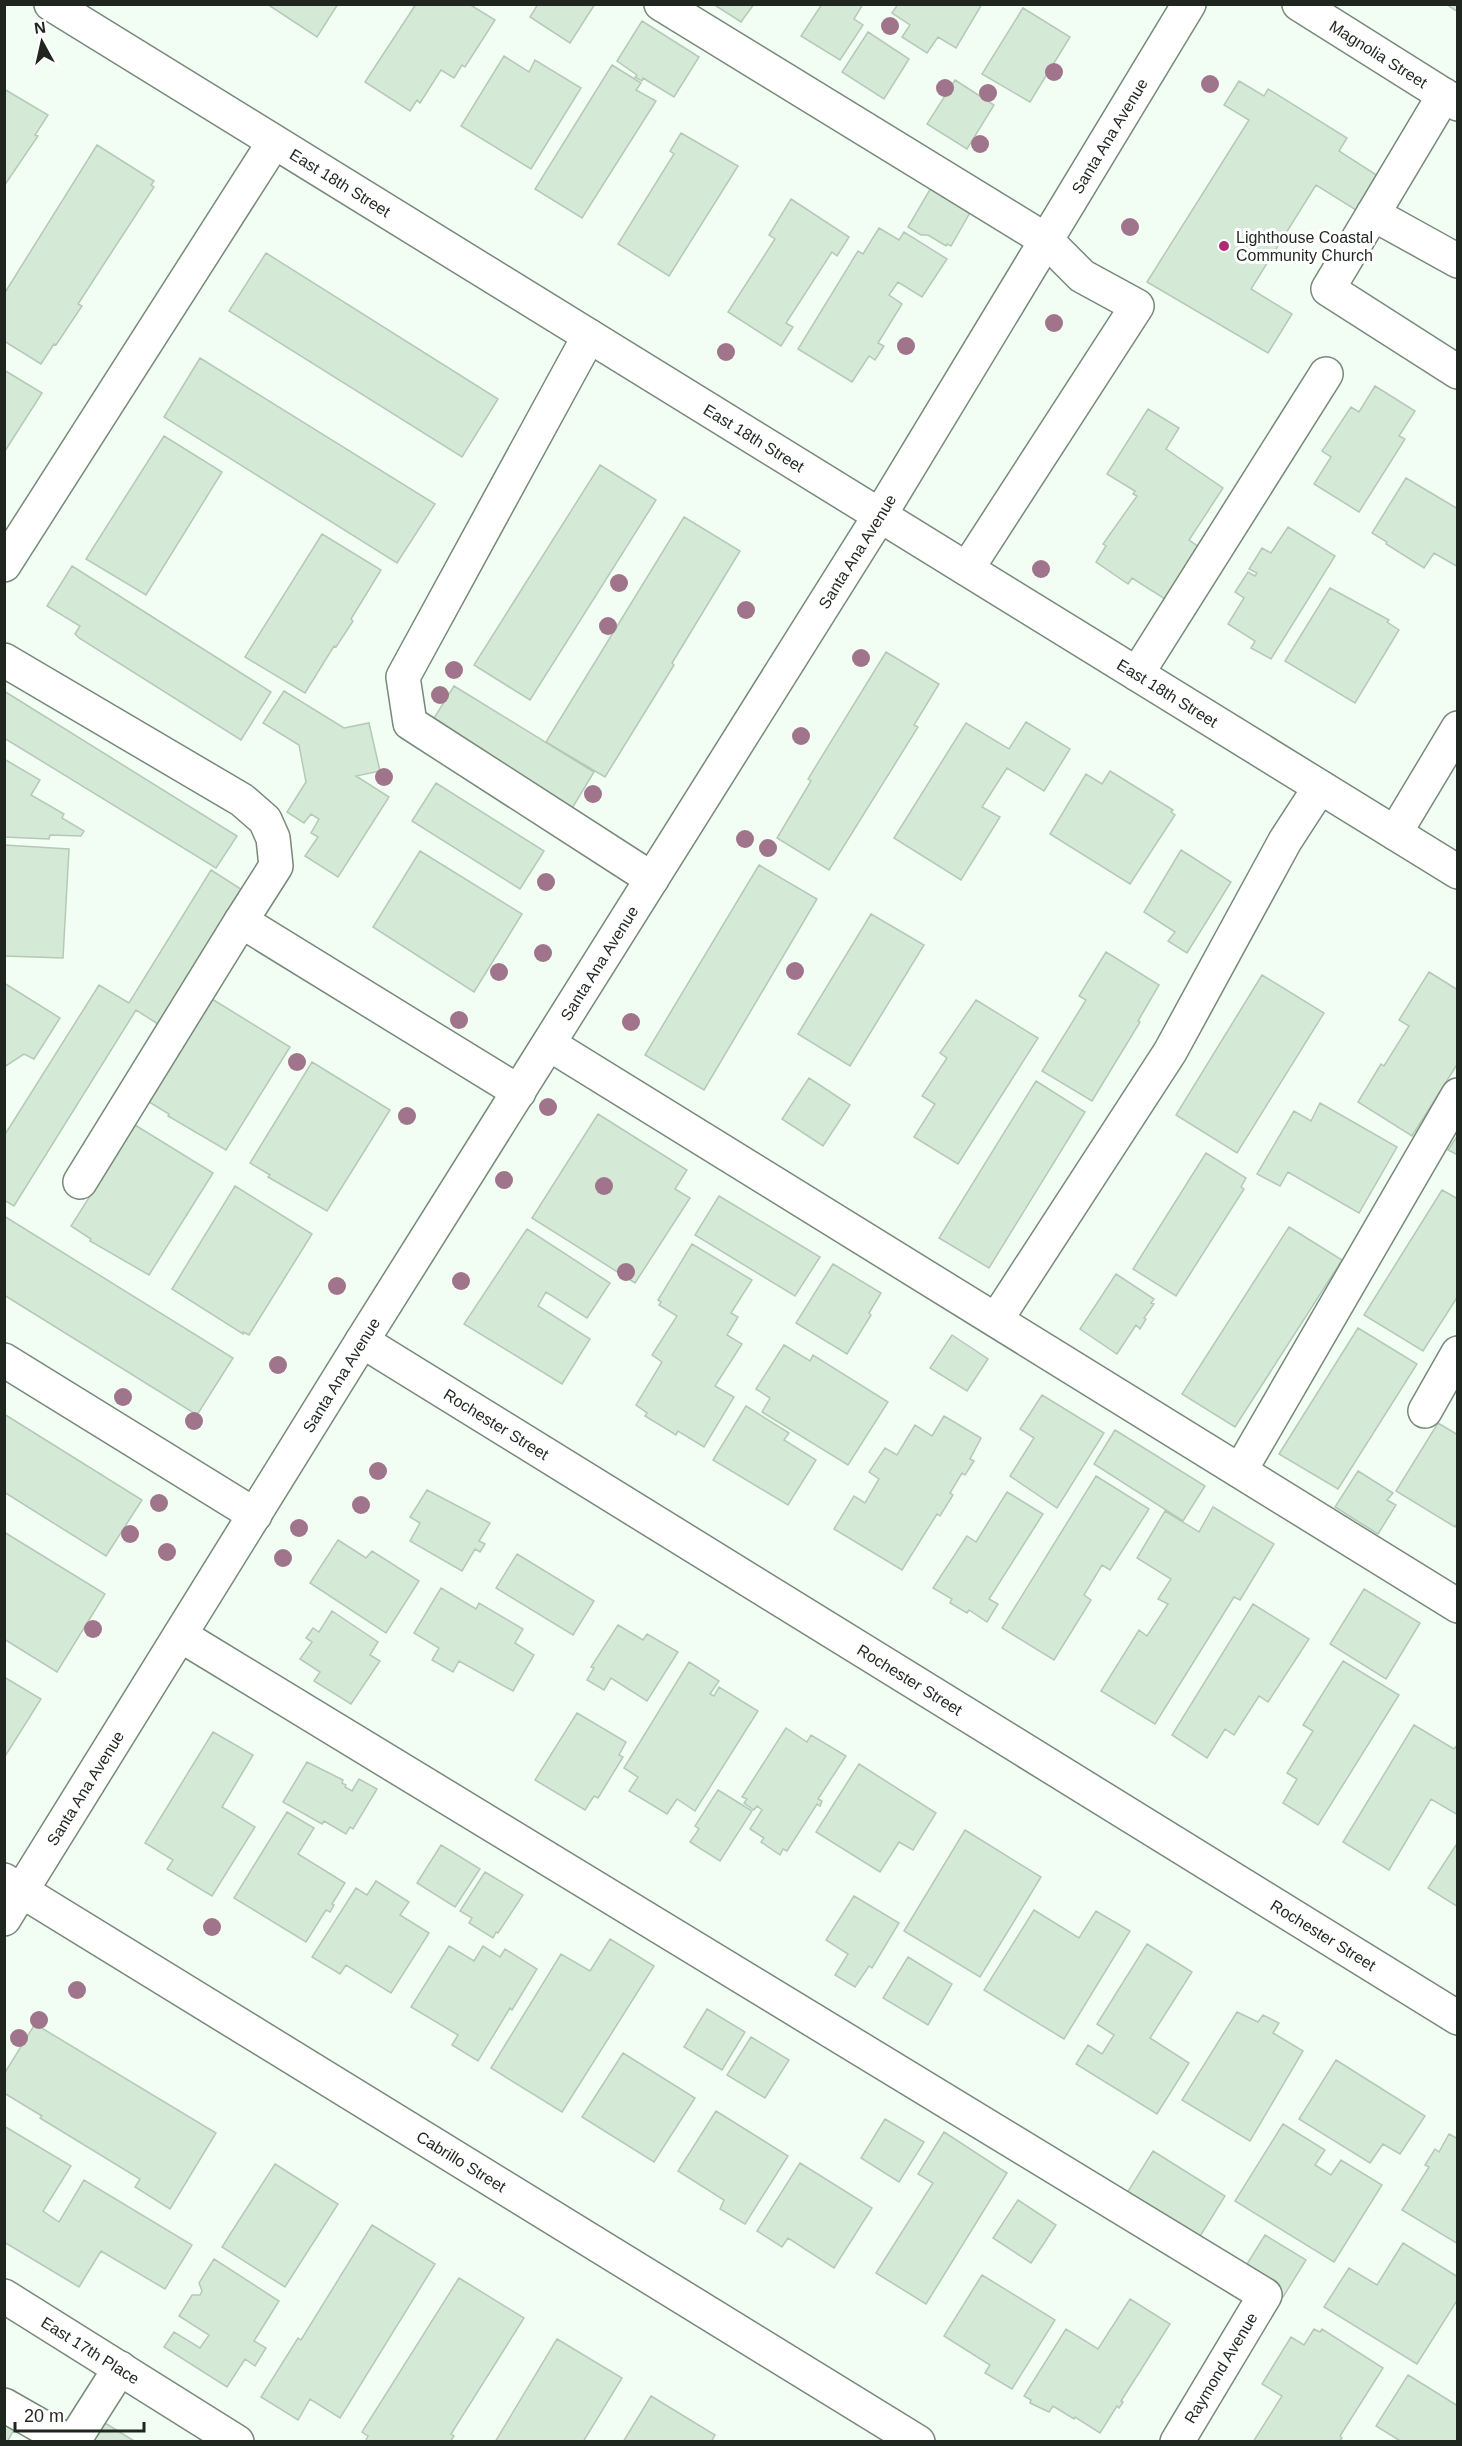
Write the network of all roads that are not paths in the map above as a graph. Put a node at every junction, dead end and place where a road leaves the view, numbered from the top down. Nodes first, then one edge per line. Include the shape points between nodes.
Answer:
1 (51, 4) edge
2 (661, 4) edge
3 (1189, 4) edge
4 (1299, 4) edge
5 (1451, 100) edge
6 (274, 142) junction
7 (1373, 214) junction
8 (1046, 240) junction
9 (1458, 261) edge
10 (589, 336) junction
11 (1458, 372) edge
12 (1326, 374) dead end
13 (880, 515) junction
14 (4, 565) edge
15 (967, 569) junction
16 (4, 660) edge
17 (1137, 674) junction
18 (1458, 728) edge
19 (1320, 787) junction
20 (1395, 833) junction
21 (1458, 872) edge
22 (652, 879) junction
23 (241, 921) junction
24 (549, 1044) junction
25 (519, 1092) junction
26 (1458, 1095) edge
27 (80, 1182) dead end
28 (996, 1320) junction
29 (362, 1341) junction
30 (1458, 1353) edge
31 (4, 1360) edge
32 (1425, 1411) dead end
33 (1240, 1471) junction
34 (255, 1515) junction
35 (1458, 1606) edge
36 (180, 1635) junction
37 (13, 1885) edge
38 (4, 1919) edge
39 (1458, 2018) edge
40 (4, 2296) edge
41 (120, 2368) junction
42 (4, 2404) edge
43 (71, 2442) edge
44 (237, 2442) edge
45 (918, 2442) edge
46 (1177, 2442) edge

1 - 6 street, East 18th Street
2 - 8 street
3 - 8 street, Santa Ana Avenue
4 - 5 street, Magnolia Street
5 - 7 street
6 - 10 street, East 18th Street
6 - 14 street
7 - 9 street
7 - 11 street via 1328,289
8 - 13 street, Santa Ana Avenue
8 - 15 street via 1082,276 1137,306
10 - 13 street, East 18th Street
10 - 22 street via 403,677 410,723
12 - 17 street
13 - 15 street, East 18th Street
13 - 22 street, Santa Ana Avenue
15 - 17 street, East 18th Street
16 - 23 street via 242,800 265,820 273,838 276,866
17 - 19 street, East 18th Street
18 - 20 street
19 - 20 street, East 18th Street
19 - 28 street via 1285,841 1170,1052
20 - 21 street, East 18th Street
22 - 24 street, Santa Ana Avenue
23 - 25 street
23 - 27 street
24 - 25 street, Santa Ana Avenue
24 - 28 street
25 - 29 street, Santa Ana Avenue
26 - 33 street
28 - 33 street
29 - 34 street, Santa Ana Avenue
29 - 39 street, Rochester Street
30 - 32 street
31 - 34 street
33 - 35 street
34 - 36 street, Santa Ana Avenue
36 - 37 street, Santa Ana Avenue
36 - 46 street, Raymond Avenue via 1265,2295
37 - 38 street, Santa Ana Avenue
37 - 45 street, Cabrillo Street
40 - 41 street, East 17th Place
41 - 43 street
41 - 44 street, East 17th Place
42 - 43 street

